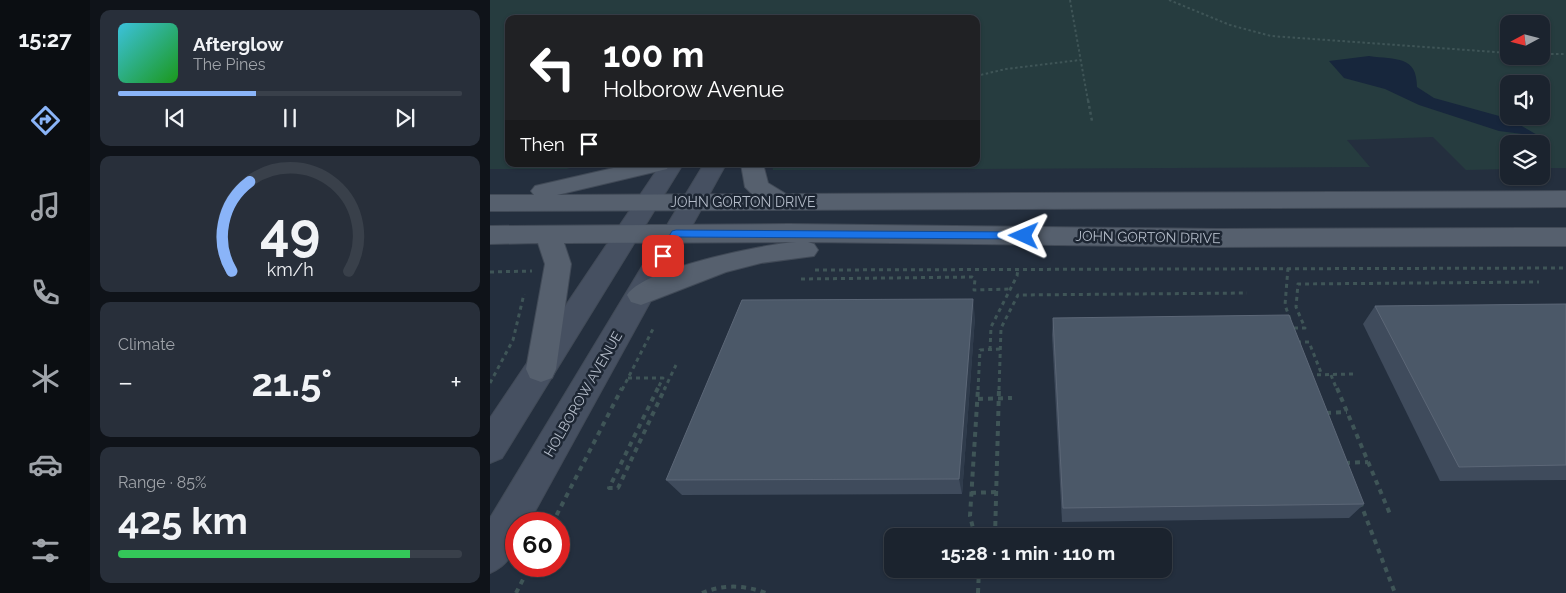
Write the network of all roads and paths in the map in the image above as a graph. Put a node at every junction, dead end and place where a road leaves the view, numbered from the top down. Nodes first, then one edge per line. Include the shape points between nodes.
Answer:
1 (1070, 0) edge
2 (1169, 0) edge
3 (1500, 52) edge
4 (1550, 54) edge
5 (1566, 54) edge
6 (1080, 60) junction
7 (980, 75) edge
8 (1092, 121) dead end
9 (648, 167) edge
10 (670, 167) edge
11 (713, 167) edge
12 (752, 167) edge
13 (1566, 199) edge
14 (1436, 200) junction
15 (490, 202) edge
16 (647, 202) junction
17 (694, 202) junction
18 (782, 202) junction
19 (1566, 224) edge
20 (490, 234) edge
21 (548, 234) junction
22 (626, 234) junction
23 (676, 234) junction
24 (1008, 235) junction
25 (1566, 236) edge
26 (1288, 268) junction
27 (1566, 268) edge
28 (1018, 269) junction
29 (807, 270) dead end
30 (490, 272) edge
31 (801, 279) dead end
32 (528, 280) dead end
33 (1539, 282) dead end
34 (525, 288) dead end
35 (1010, 289) junction
36 (1248, 293) dead end
37 (641, 295) junction
38 (656, 322) dead end
39 (1294, 328) junction
40 (1300, 342) junction
41 (1294, 343) edge
42 (990, 350) junction
43 (1000, 350) junction
44 (676, 365) dead end
45 (540, 369) junction
46 (1354, 374) dead end
47 (1322, 375) junction
48 (1331, 375) junction
49 (1300, 376) edge
50 (628, 378) junction
51 (490, 383) edge
52 (1012, 398) dead end
53 (978, 399) junction
54 (998, 399) junction
55 (1347, 412) junction
56 (1329, 421) edge
57 (490, 447) edge
58 (1342, 454) edge
59 (1368, 462) junction
60 (1345, 463) junction
61 (1348, 471) edge
62 (996, 492) junction
63 (971, 493) junction
64 (1358, 496) edge
65 (558, 512) edge
66 (1390, 514) dead end
67 (973, 528) edge
68 (995, 528) edge
69 (490, 554) edge
70 (524, 577) edge
71 (979, 578) edge
72 (516, 593) edge
73 (702, 593) edge
74 (766, 593) edge
75 (978, 593) edge
76 (1395, 593) edge

1 - 6 path
2 - 3 path via 1230,25 1271,36
4 - 5 path
6 - 7 path
6 - 8 path
9 - 15 main road
10 - 16 main road
11 - 17 main road, HOLBOROW AVENUE
12 - 18 main road via 757,187
13 - 14 main road, JOHN GORTON DRIVE
14 - 18 main road, JOHN GORTON DRIVE
14 - 19 main road via 1483,220
15 - 16 main road, JOHN GORTON DRIVE
16 - 17 main road, JOHN GORTON DRIVE
16 - 22 main road
17 - 18 main road, JOHN GORTON DRIVE
17 - 23 main road, HOLBOROW AVENUE
20 - 21 main road, JOHN GORTON DRIVE
21 - 22 main road, JOHN GORTON DRIVE
21 - 45 main road via 558,264
22 - 23 main road, JOHN GORTON DRIVE
22 - 45 main road
23 - 24 main road, JOHN GORTON DRIVE
23 - 37 main road, HOLBOROW AVENUE
24 - 25 main road, JOHN GORTON DRIVE via 1218,238
24 - 37 main road via 937,247 773,251 703,268
26 - 27 path
26 - 28 path
26 - 39 path via 1285,305
28 - 29 path
28 - 35 path via 1018,276
30 - 32 path via 530,271
31 - 35 path via 972,277 975,280 974,290
33 - 39 path via 1298,284 1296,307 1305,328
34 - 51 path via 513,340
35 - 42 path via 991,327
36 - 43 path via 1018,295 1001,328
37 - 69 main road, HOLBOROW AVENUE
38 - 50 path
39 - 40 path
40 - 41 path
40 - 47 path via 1309,342
42 - 43 path
42 - 53 path via 980,350
43 - 54 path
44 - 50 path via 618,488 609,488 663,378
45 - 57 main road
46 - 48 path
47 - 48 path
47 - 49 path
48 - 55 path
50 - 65 path
52 - 54 path
53 - 54 path
53 - 63 path
54 - 62 path
55 - 56 path via 1326,412
55 - 59 path
58 - 60 path
59 - 60 path
59 - 66 path
60 - 61 path
62 - 63 path
62 - 68 path
63 - 67 path
64 - 76 path
70 - 72 path
71 - 75 path
73 - 74 path via 726,586 751,587

